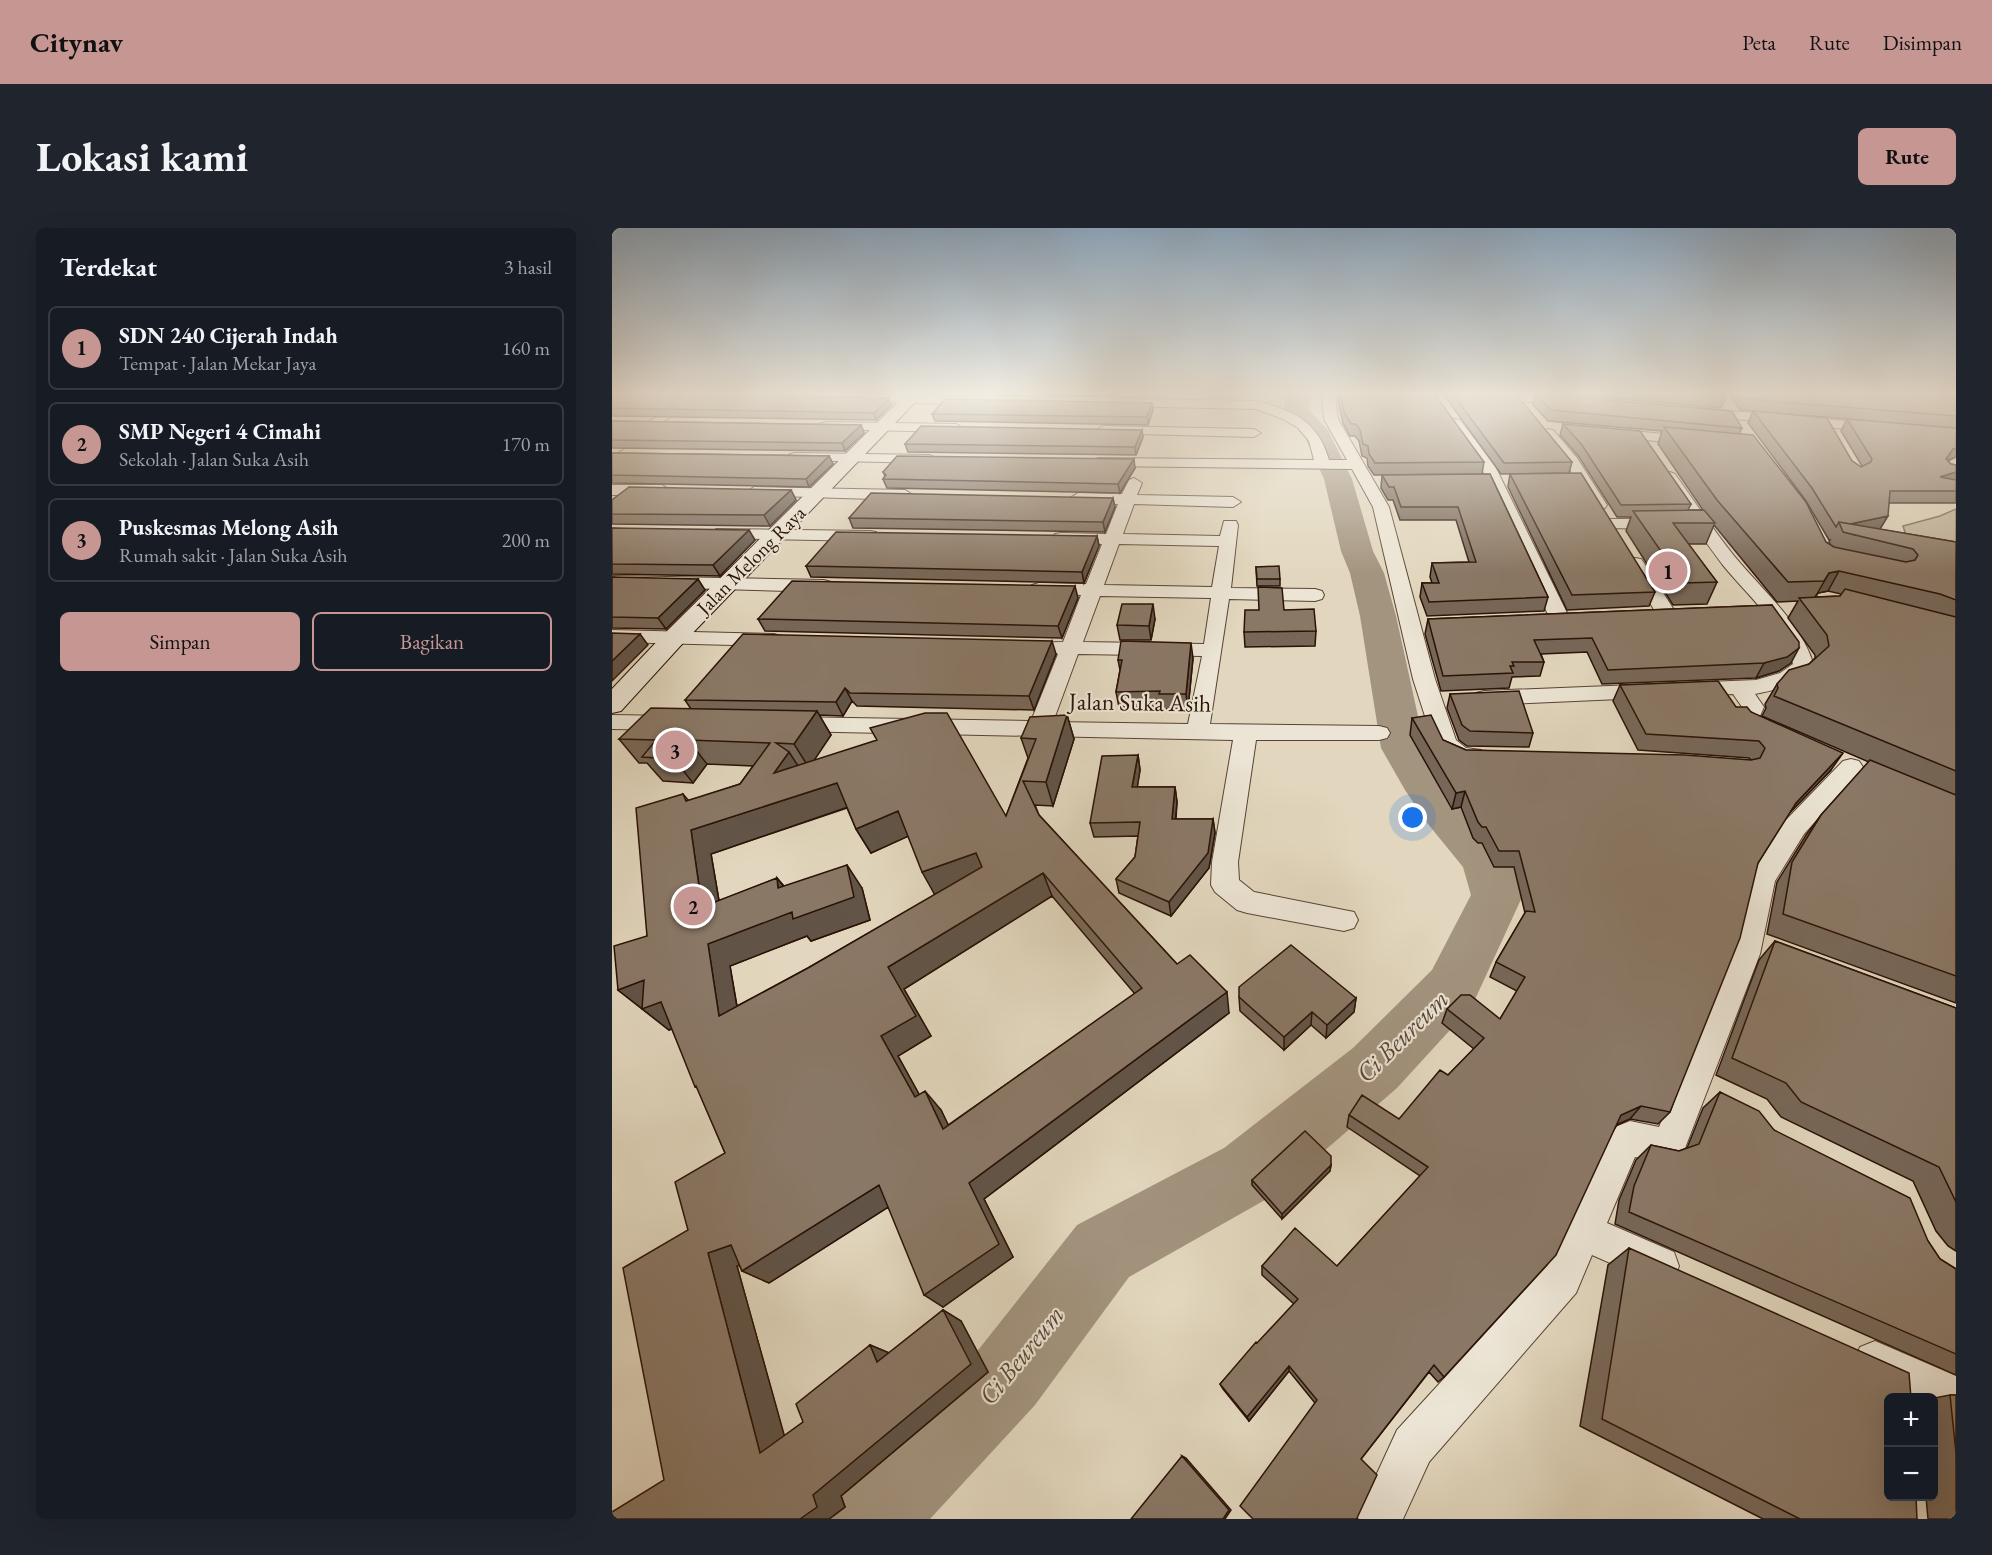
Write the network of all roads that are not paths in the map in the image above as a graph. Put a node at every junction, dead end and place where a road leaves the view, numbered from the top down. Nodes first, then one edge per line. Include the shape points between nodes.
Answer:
1 (858, 452) edge
2 (904, 452) edge
3 (1144, 452) edge
4 (1193, 452) edge
5 (1222, 452) edge
6 (1320, 452) edge
7 (1348, 452) edge
8 (1478, 452) edge
9 (1565, 452) edge
10 (1653, 452) edge
11 (612, 453) edge
12 (635, 455) edge
13 (785, 457) edge
14 (852, 458) junction
15 (899, 458) junction
16 (945, 459) edge
17 (1083, 461) edge
18 (1141, 462) junction
19 (1239, 465) junction
20 (1325, 465) junction
21 (1354, 465) junction
22 (1582, 479) junction
23 (1560, 480) edge
24 (1516, 481) edge
25 (1368, 482) junction
26 (1390, 482) edge
27 (1488, 482) junction
28 (612, 490) edge
29 (642, 490) junction
30 (677, 490) edge
31 (736, 492) edge
32 (818, 493) junction
33 (871, 494) junction
34 (924, 495) edge
35 (1060, 497) edge
36 (1129, 499) junction
37 (1233, 502) junction
38 (620, 508) edge
39 (1701, 523) junction
40 (1611, 524) junction
41 (694, 533) edge
42 (776, 535) junction
43 (833, 536) junction
44 (892, 536) edge
45 (1043, 538) edge
46 (1113, 539) junction
47 (1228, 541) junction
48 (820, 552) edge
49 (806, 568) edge
50 (612, 581) edge
51 (728, 584) junction
52 (792, 585) junction
53 (838, 586) edge
54 (1023, 589) edge
55 (1092, 590) junction
56 (1221, 594) junction
57 (1315, 595) dead end
58 (773, 606) edge
59 (1798, 609) edge
60 (1690, 612) edge
61 (1749, 612) edge
62 (1772, 612) junction
63 (1666, 613) junction
64 (1643, 614) edge
65 (1584, 618) edge
66 (1560, 619) junction
67 (1536, 620) edge
68 (758, 622) edge
69 (612, 636) edge
70 (674, 638) junction
71 (742, 639) junction
72 (789, 640) edge
73 (1001, 646) edge
74 (1071, 648) junction
75 (1213, 651) junction
76 (728, 656) edge
77 (1739, 687) junction
78 (1432, 700) junction
79 (612, 705) edge
80 (682, 717) edge
81 (612, 722) edge
82 (772, 724) edge
83 (1040, 727) junction
84 (1198, 731) junction
85 (1246, 731) junction
86 (1378, 733) dead end
87 (1799, 742) edge
88 (1498, 757) edge
89 (1850, 766) dead end
90 (1344, 920) dead end
91 (1584, 1232) junction
92 (1694, 1281) edge
93 (1847, 1349) edge
94 (1956, 1398) edge
95 (1379, 1519) edge

1 - 14 main road, Jalan Melong Raya
2 - 15 street
3 - 18 street
4 - 18 street
5 - 19 street
6 - 20 street
7 - 21 street
8 - 27 street via 1488,466
9 - 22 street
10 - 39 street
11 - 12 street
13 - 14 street
14 - 15 street
14 - 32 main road, Jalan Melong Raya
15 - 16 street
15 - 33 street
17 - 18 street
18 - 36 street
19 - 20 street
19 - 37 street
20 - 21 street
21 - 25 street
22 - 23 street
22 - 40 street
24 - 27 street
25 - 26 street
25 - 78 street via 1381,507 1419,625 1424,679
27 - 66 street
28 - 29 street
29 - 30 street
29 - 38 street
31 - 32 street
32 - 33 street
32 - 42 main road, Jalan Melong Raya
33 - 34 street
33 - 43 street
35 - 36 street
36 - 37 street
36 - 46 street
37 - 47 street
39 - 40 street
39 - 62 street
40 - 63 street
41 - 42 street
42 - 43 street
42 - 51 main road, Jalan Melong Raya
43 - 44 street
43 - 48 street
45 - 46 street
46 - 47 street
46 - 55 street
47 - 56 street
49 - 52 street
50 - 51 street
51 - 52 street
51 - 70 main road, Jalan Melong Raya
52 - 53 street
52 - 58 street
54 - 55 street
55 - 56 street
55 - 74 street
56 - 57 street
56 - 75 street
59 - 62 street
60 - 63 street
61 - 62 street
62 - 77 street via 1803,656 1804,666 1779,681
63 - 64 street
65 - 66 street
66 - 67 street
68 - 71 street
69 - 70 street
70 - 71 street
70 - 79 main road, Jalan Melong Raya
71 - 72 street
71 - 76 street
73 - 74 street
74 - 75 street
74 - 83 street
75 - 84 street
77 - 78 street
77 - 87 street via 1754,707 1748,719
78 - 88 street via 1450,750 1462,756
80 - 81 street
82 - 83 street, Jalan Suka Asih
83 - 84 street, Jalan Suka Asih
84 - 85 street, Jalan Suka Asih
85 - 86 street, Jalan Suka Asih
85 - 90 street via 1225,862 1225,885 1247,902
89 - 91 street via 1795,827 1762,880 1759,945 1709,1091 1670,1144 1625,1140
91 - 92 street
91 - 95 street via 1562,1279 1413,1446
93 - 94 street

